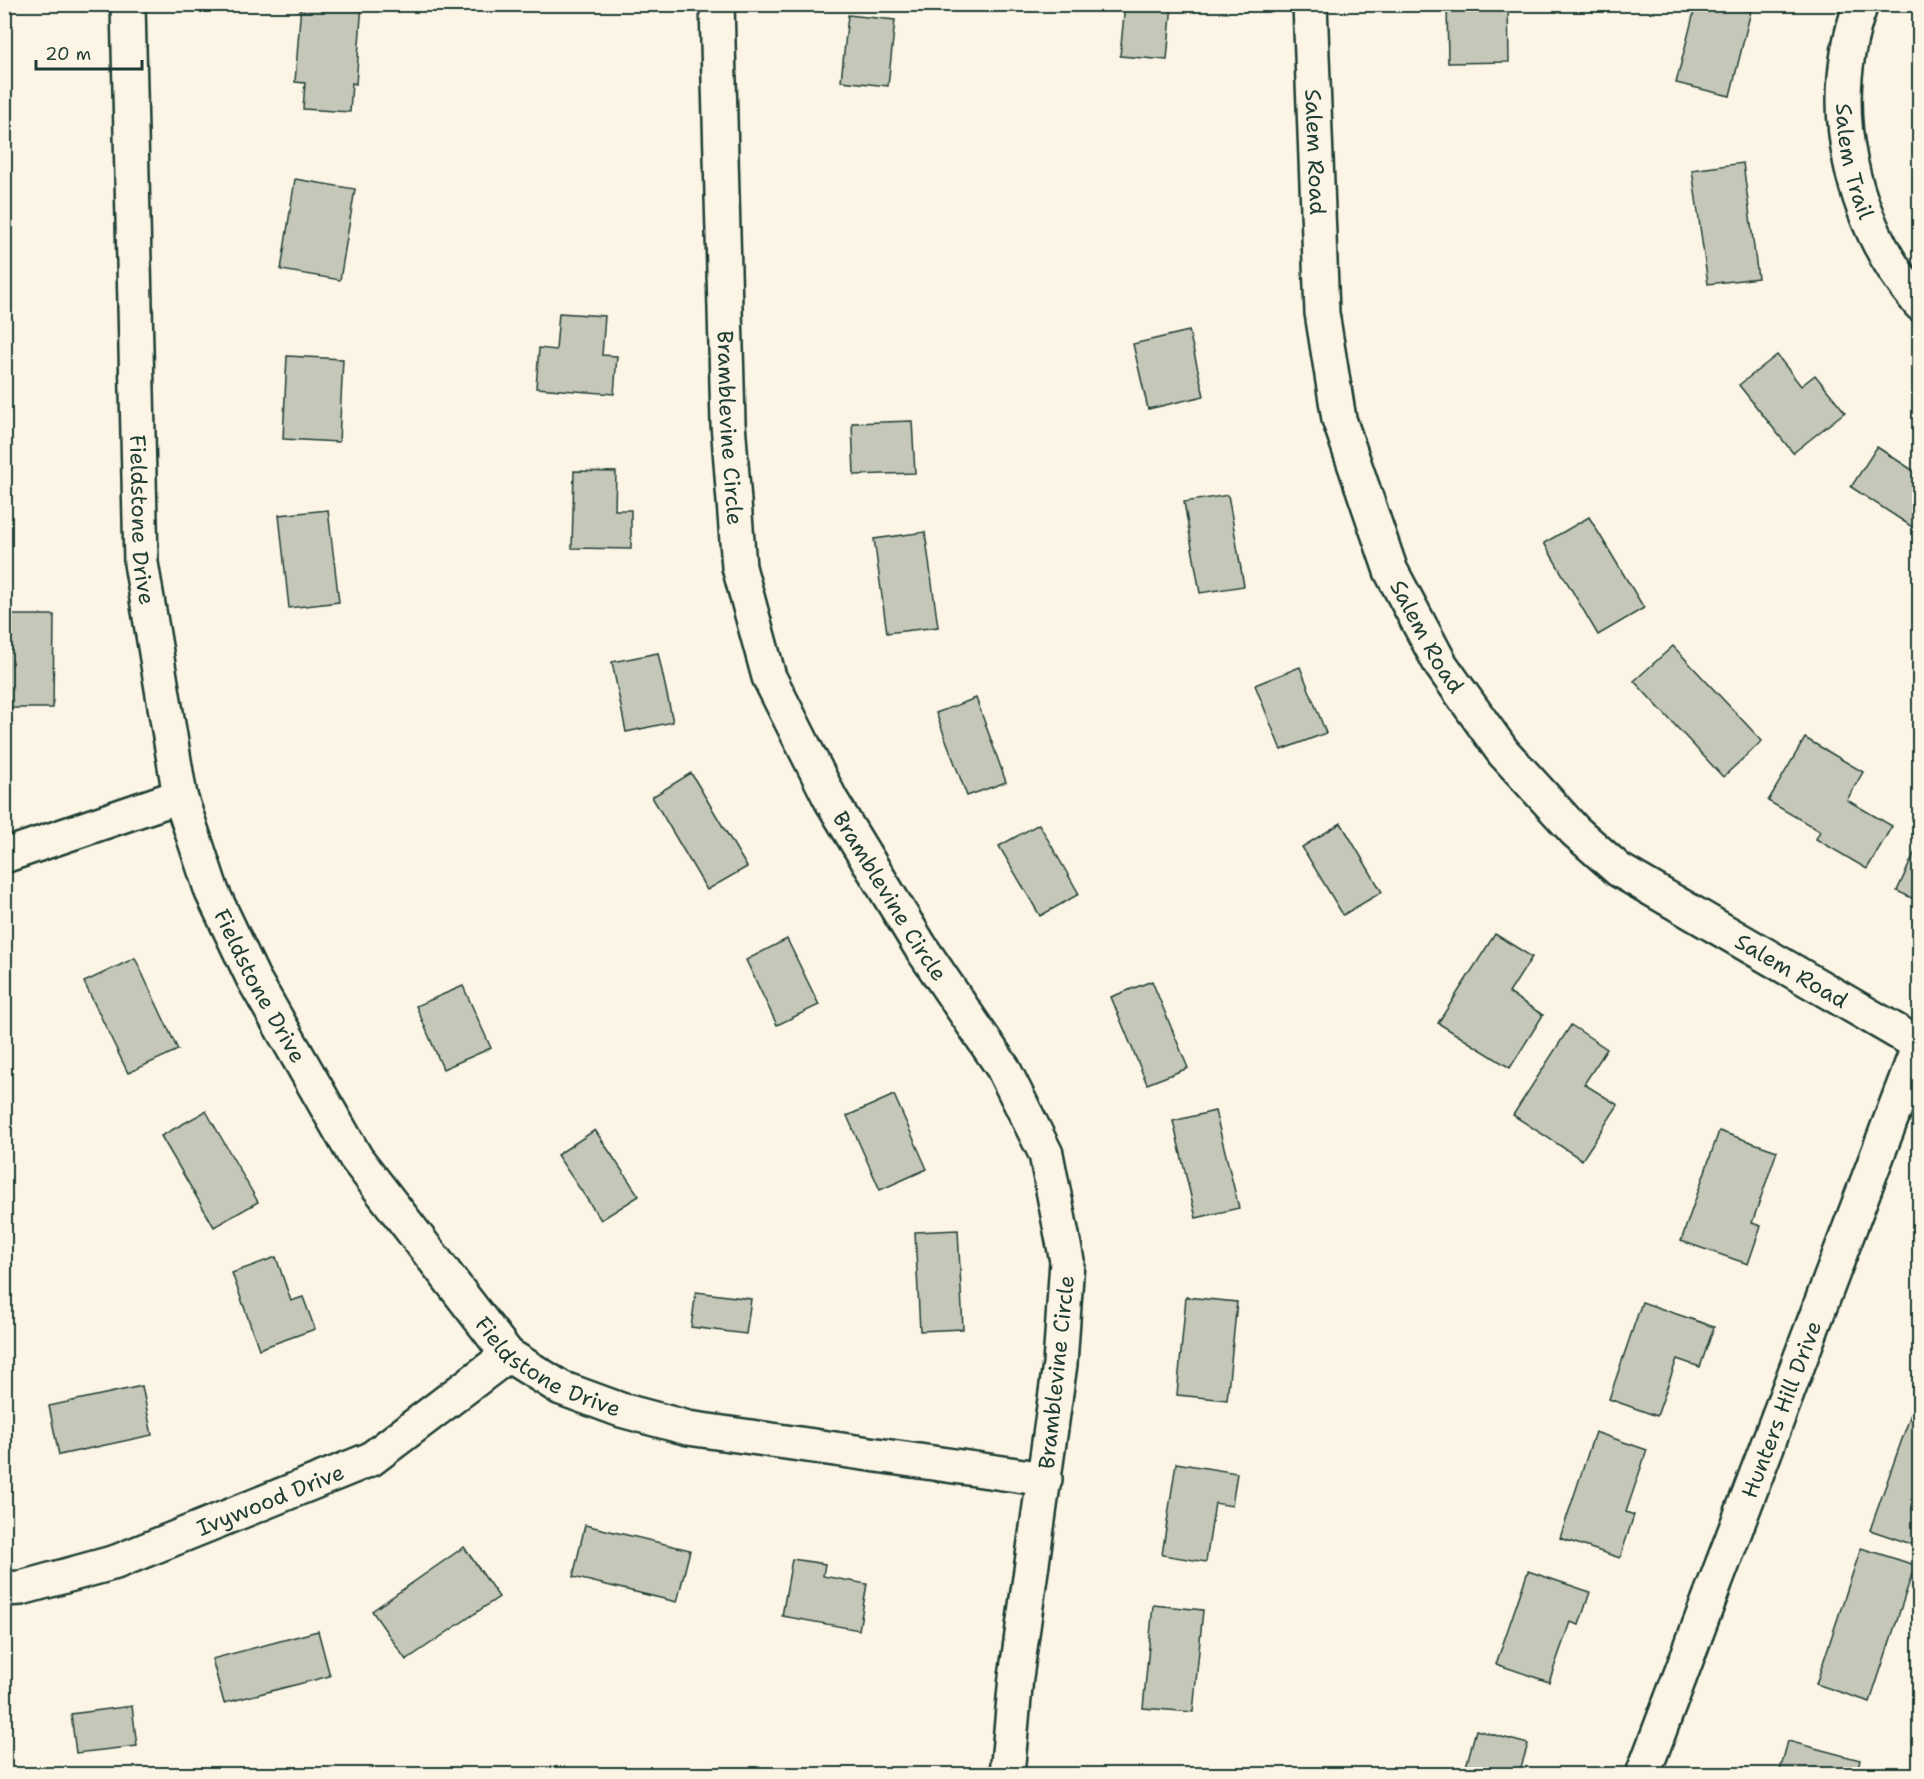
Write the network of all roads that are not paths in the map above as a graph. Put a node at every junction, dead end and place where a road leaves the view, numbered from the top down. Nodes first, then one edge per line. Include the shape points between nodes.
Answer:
1 (128, 4) edge
2 (717, 4) edge
3 (1310, 4) edge
4 (1861, 4) edge
5 (1920, 304) edge
6 (180, 796) junction
7 (4, 856) edge
8 (1919, 1045) edge
9 (508, 1354) junction
10 (1045, 1479) junction
11 (4, 1589) edge
12 (1006, 1774) edge
13 (1643, 1774) edge

1 - 6 street, Fieldstone Drive via 141,563
2 - 10 street, Bramblevine Circle via 728,423 739,567 769,677 831,800 920,946 1003,1068 1046,1154 1067,1261 1060,1364
3 - 8 street, Salem Road via 1322,313 1339,419 1391,571 1441,665 1503,752 1575,831 1619,870
4 - 5 street, Salem Trail via 1845,77 1845,130 1854,183 1872,233 1899,280
6 - 7 street
6 - 9 street, Fieldstone Drive via 212,892 253,978 356,1158
8 - 13 street, Hunters Hill Drive
9 - 10 street, Fieldstone Drive via 561,1388 688,1428
9 - 11 street, Ivywood Drive via 371,1459 116,1562 21,1588
10 - 12 street, Bramblevine Circle

